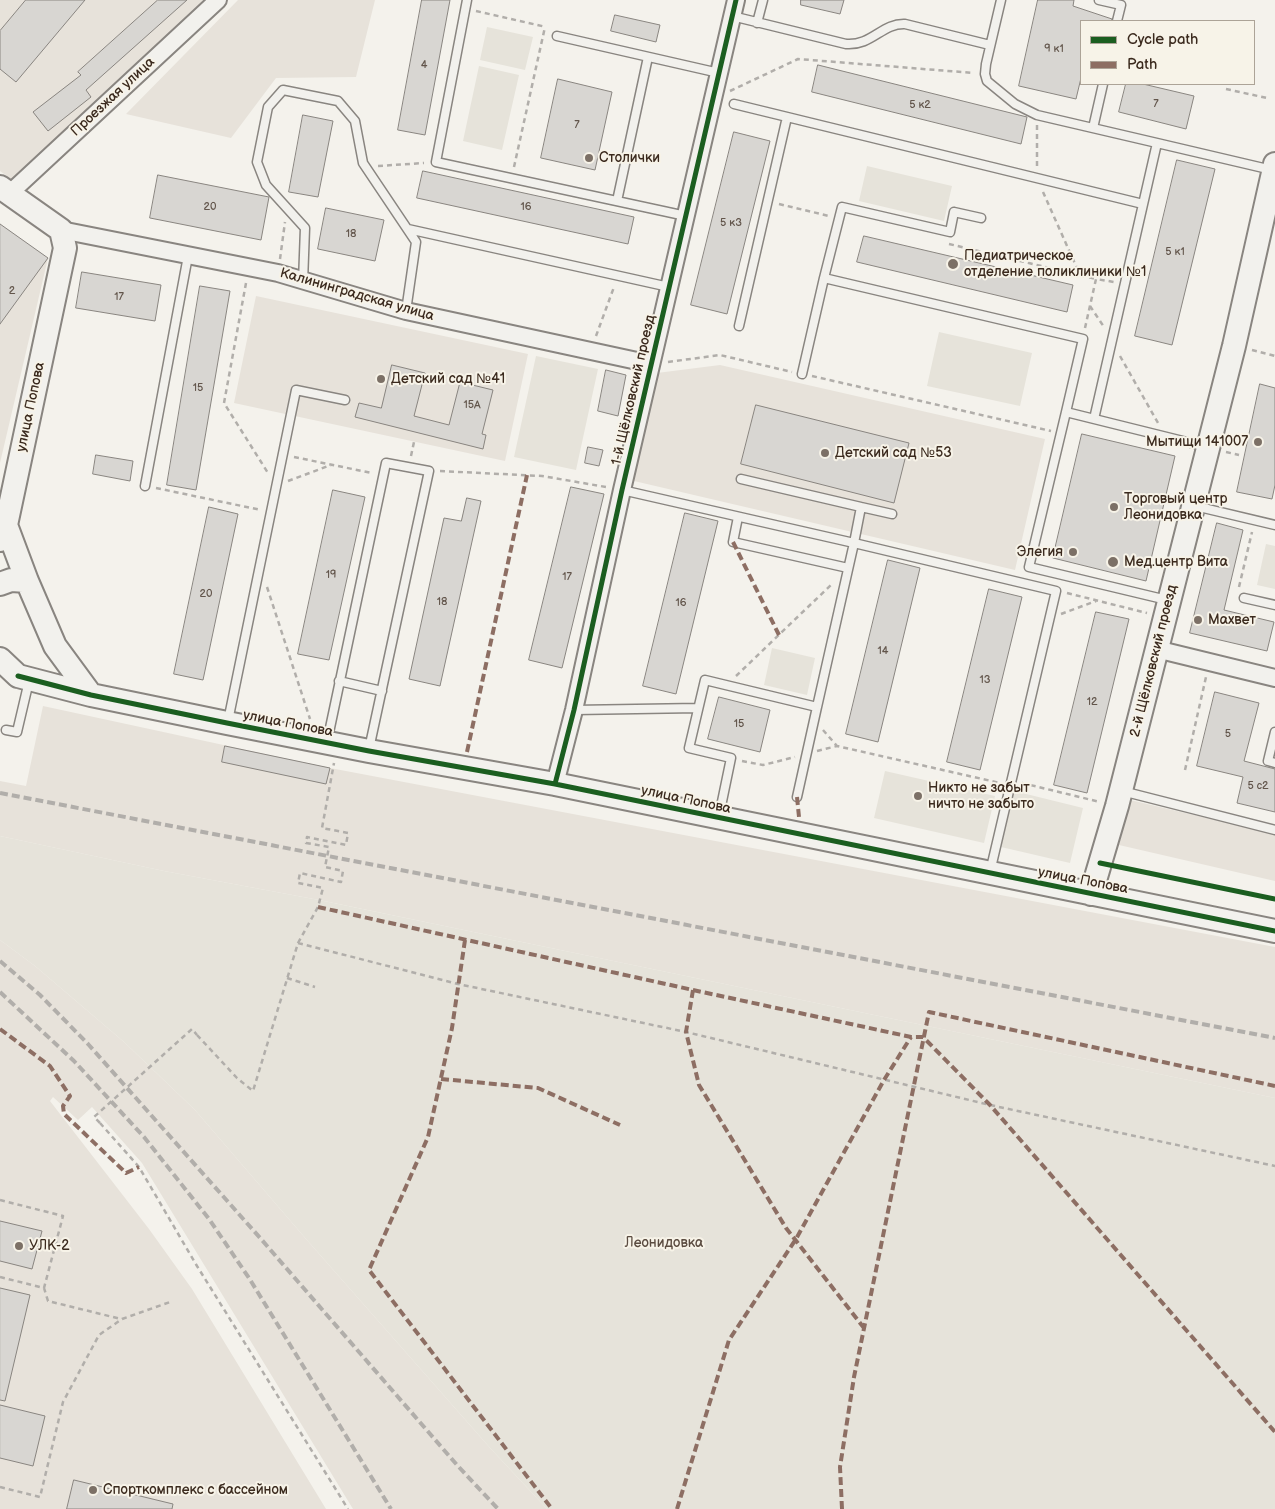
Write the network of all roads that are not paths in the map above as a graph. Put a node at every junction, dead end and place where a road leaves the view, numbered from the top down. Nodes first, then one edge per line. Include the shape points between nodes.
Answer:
1 (218, 0) edge
2 (467, 0) edge
3 (736, 0) edge
4 (763, 0) edge
5 (1001, 0) edge
6 (1099, 0) edge
7 (732, 16) junction
8 (1117, 20) edge
9 (758, 23) junction
10 (556, 36) road end
11 (990, 45) junction
12 (648, 57) junction
13 (719, 73) junction
14 (1103, 85) edge
15 (734, 104) dead end
16 (787, 117) junction
17 (1093, 128) junction
18 (1157, 143) junction
19 (1274, 167) edge
20 (4, 190) edge
21 (617, 201) junction
22 (1143, 204) junction
23 (686, 216) junction
24 (981, 218) dead end
25 (408, 229) junction
26 (61, 230) junction
27 (188, 256) junction
28 (824, 278) junction
29 (303, 282) junction
30 (669, 287) junction
31 (406, 311) junction
32 (739, 326) dead end
33 (651, 364) junction
34 (802, 374) road end
35 (345, 400) dead end
36 (1066, 412) junction
37 (1094, 419) junction
38 (1208, 448) junction
39 (741, 479) dead end
40 (145, 486) road end
41 (622, 490) junction
42 (1193, 506) junction
43 (861, 507) junction
44 (892, 514) dead end
45 (738, 517) junction
46 (1275, 525) edge
47 (3, 532) edge
48 (854, 543) junction
49 (848, 568) junction
50 (27, 581) junction
51 (0, 584) edge
52 (1244, 598) road end
53 (1169, 601) junction
54 (1275, 605) edge
55 (55, 646) junction
56 (1156, 649) junction
57 (0, 659) edge
58 (23, 678) junction
59 (1275, 678) edge
60 (339, 681) junction
61 (382, 691) junction
62 (91, 695) junction
63 (817, 707) junction
64 (698, 708) junction
65 (574, 710) junction
66 (227, 723) junction
67 (6, 730) dead end
68 (1275, 732) edge
69 (327, 742) junction
70 (369, 751) junction
71 (1275, 763) edge
72 (555, 784) junction
73 (1121, 791) junction
74 (797, 797) dead end
75 (719, 818) junction
76 (1275, 830) edge
77 (989, 874) junction
78 (1091, 894) junction
79 (1275, 931) edge

1 - 20 street, Проезжая улица
2 - 21 lane via 436,162
3 - 7 street, 1-й Щёлковский проезд
4 - 9 lane
5 - 11 lane
6 - 8 lane via 1121,5
7 - 9 lane
7 - 13 street, 1-й Щёлковский проезд
9 - 11 lane via 857,45 897,24 905,24
10 - 12 lane
11 - 17 lane via 985,74 987,81 1000,93 1037,115
12 - 13 lane
12 - 21 lane
13 - 23 street, 1-й Щёлковский проезд
14 - 17 lane
15 - 16 lane
16 - 22 lane
16 - 32 lane
17 - 18 lane
18 - 19 lane
18 - 22 lane
19 - 38 street, 2-й Щёлковский проезд
20 - 26 street
21 - 23 lane
22 - 37 lane
23 - 30 street, 1-й Щёлковский проезд
24 - 28 lane via 954,212 950,232 842,207
25 - 29 lane via 365,167 354,121 338,101 283,90 268,107 257,162 266,185 305,228
25 - 30 lane
25 - 31 lane via 416,242
26 - 27 street, Калининградская улица
26 - 47 street, улица Попова via 65,248
27 - 29 street, Калининградская улица via 278,273
27 - 40 lane
28 - 34 lane
28 - 36 lane via 1083,340
29 - 31 street, Калининградская улица
30 - 33 street, 1-й Щёлковский проезд
31 - 33 street, Калининградская улица
33 - 41 street, 1-й Щёлковский проезд
35 - 66 lane via 296,390
36 - 37 lane
36 - 53 lane via 1029,567
37 - 38 lane
38 - 42 street, 2-й Щёлковский проезд
39 - 43 lane
41 - 45 lane
41 - 65 street, 1-й Щёлковский проезд
42 - 46 lane
42 - 53 street, 2-й Щёлковский проезд
43 - 44 lane
43 - 48 lane
45 - 48 lane
45 - 49 lane via 733,542
47 - 50 street, улица Попова
48 - 49 lane
48 - 77 lane via 1056,591
49 - 63 lane
50 - 51 street via 11,580
50 - 55 street, улица Попова
52 - 54 lane
53 - 56 street, 2-й Щёлковский проезд
55 - 58 street via 48,665
55 - 62 street, улица Попова
56 - 59 street
56 - 73 street, 2-й Щёлковский проезд
57 - 58 street
58 - 62 street
58 - 67 lane via 17,732
60 - 61 lane
60 - 61 lane via 386,463 429,471
60 - 69 lane
61 - 70 lane
62 - 66 street, улица Попова
63 - 64 lane via 705,680
63 - 74 lane
64 - 65 lane
64 - 75 lane via 689,748 731,758
65 - 72 street, 1-й Щёлковский проезд
66 - 69 street, улица Попова
68 - 71 lane via 1268,761
69 - 70 street, улица Попова
70 - 72 street, улица Попова
72 - 75 street, улица Попова
73 - 76 lane
73 - 78 street, 2-й Щёлковский проезд
75 - 77 street, улица Попова
77 - 78 street, улица Попова
78 - 79 street, улица Попова

